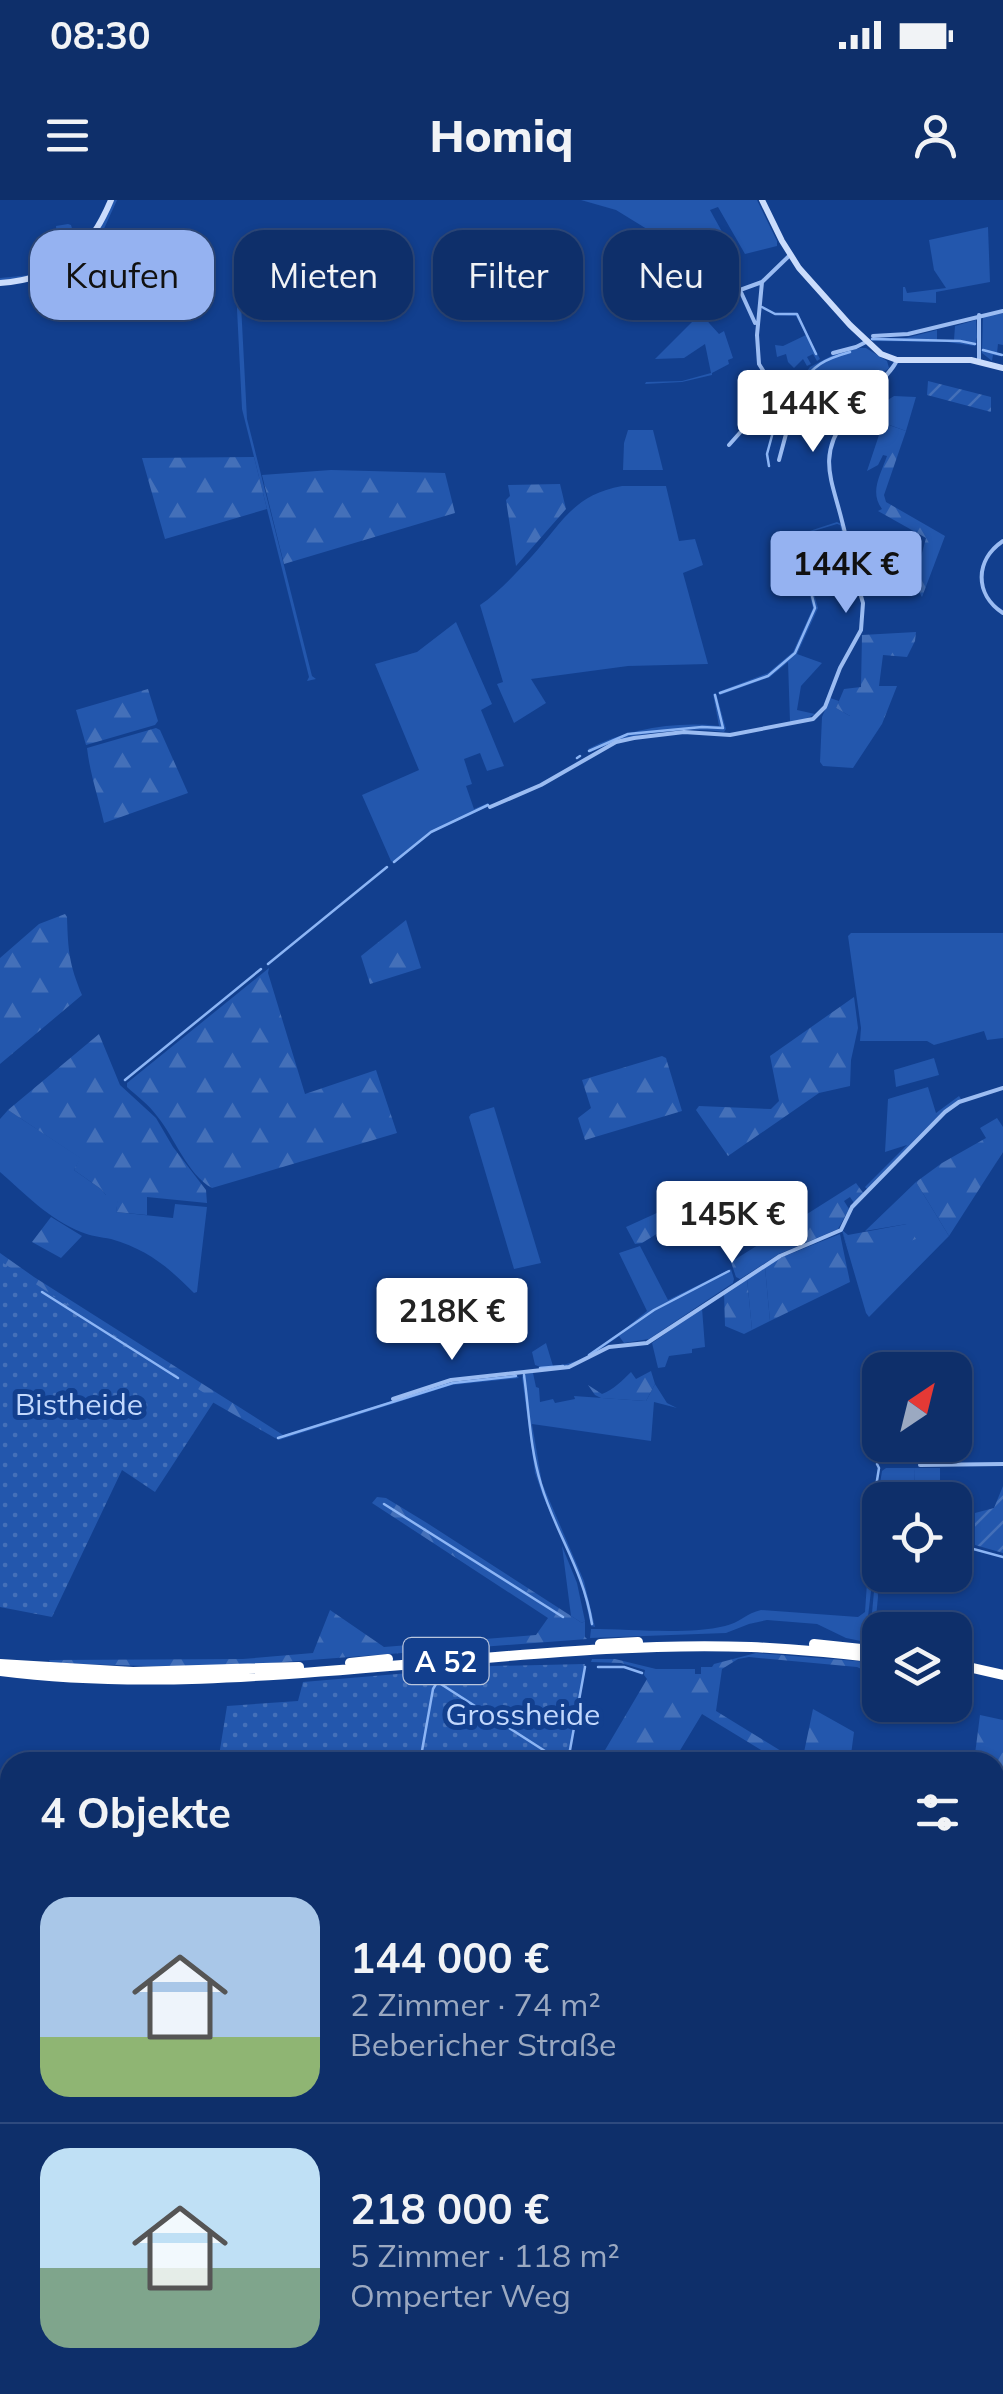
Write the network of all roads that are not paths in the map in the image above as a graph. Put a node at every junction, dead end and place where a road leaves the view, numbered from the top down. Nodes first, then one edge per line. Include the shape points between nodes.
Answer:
1 (111, 200) edge
2 (762, 200) edge
3 (790, 255) junction
4 (762, 282) junction
5 (0, 283) edge
6 (740, 290) joint
7 (1003, 311) edge
8 (979, 315) junction
9 (757, 328) junction
10 (874, 336) dead end
11 (864, 340) junction
12 (833, 353) dead end
13 (897, 360) junction
14 (978, 361) junction
15 (1003, 368) edge
16 (782, 390) junction
17 (798, 394) junction
18 (856, 405) junction
19 (729, 445) dead end
20 (779, 460) dead end
21 (1003, 540) edge
22 (1003, 613) edge
23 (490, 807) dead end
24 (1003, 1088) edge
25 (393, 1399) dead end
26 (1003, 1464) edge
27 (920, 1465) dead end
28 (862, 1653) edge
29 (0, 1668) edge
30 (972, 1671) edge
31 (1003, 1678) edge

1 - 5 street via 93,236 72,258 32,280
2 - 3 street
3 - 4 street
3 - 11 street
4 - 6 street
4 - 9 street
6 - 9 street
7 - 8 street
8 - 10 street
8 - 14 street
9 - 16 street via 759,364
11 - 12 street
11 - 13 street
13 - 14 street
13 - 18 street
14 - 15 street
16 - 17 street
16 - 19 street
17 - 18 street via 822,392
17 - 20 street via 783,424
18 - 23 street via 834,438 829,480 863,622 819,714 730,734 684,732 616,742 542,786
21 - 22 street via 984,560 981,575 984,593
24 - 25 street via 946,1112 852,1207 840,1230 780,1256 647,1343 608,1346 578,1364 451,1380
26 - 27 street
28 - 29 highway, A 52 via 677,1640 202,1672
30 - 31 highway

